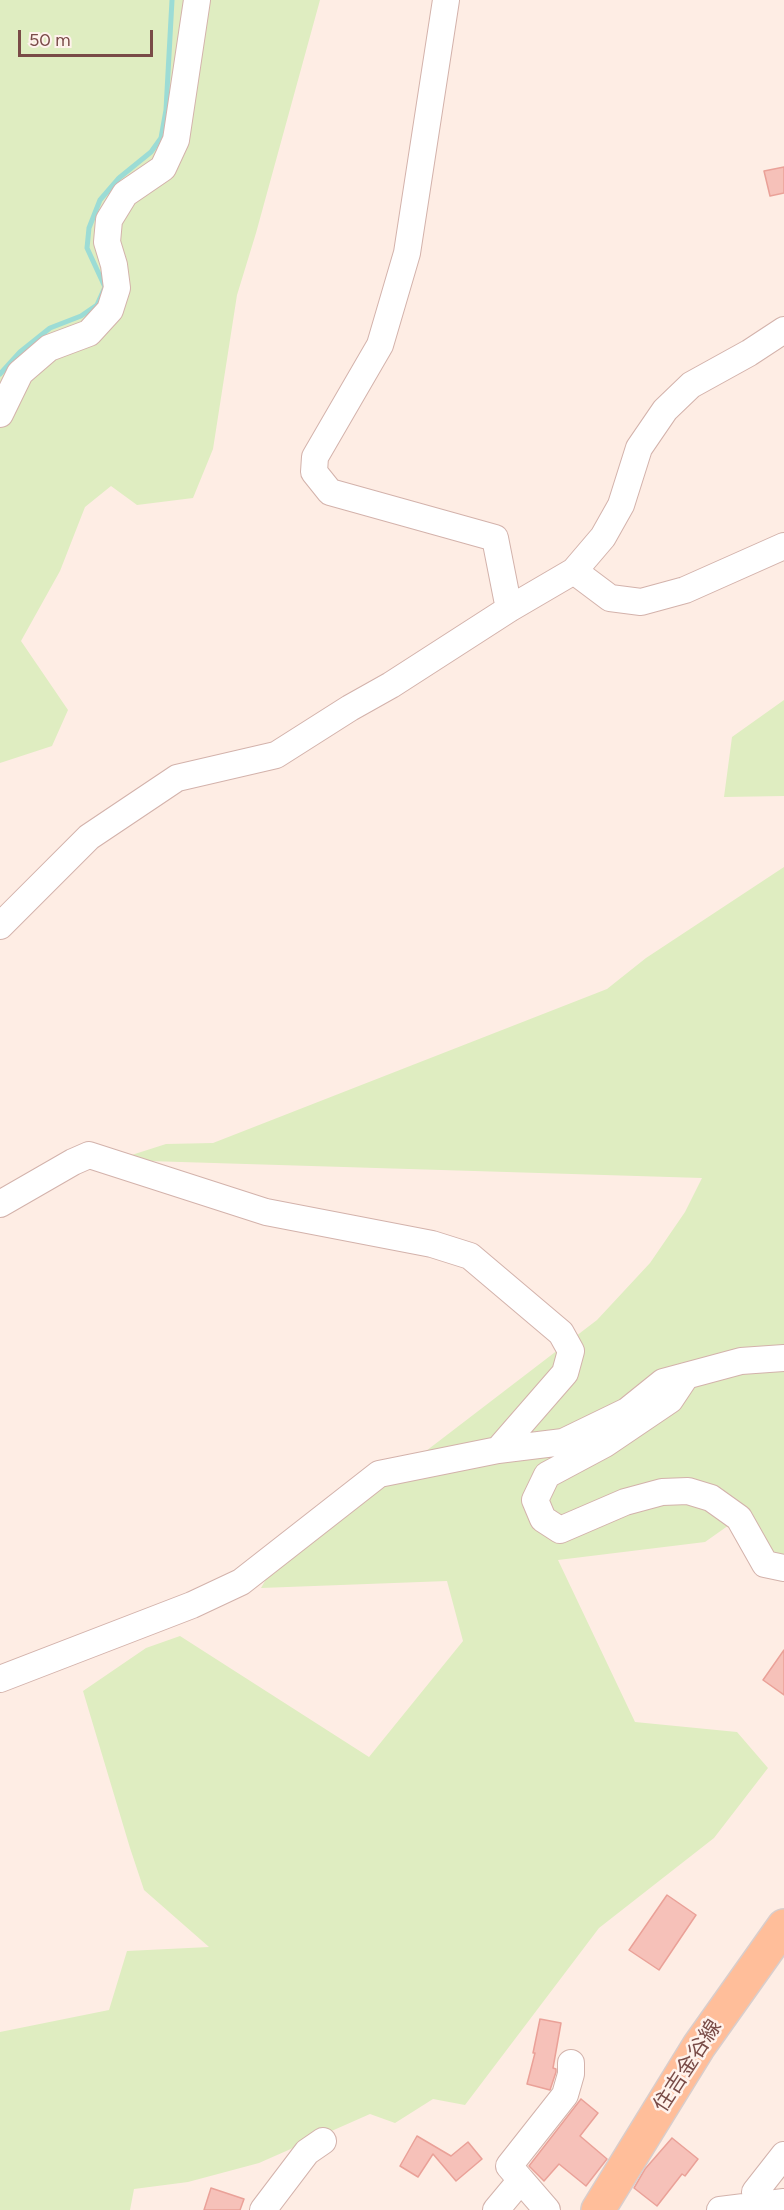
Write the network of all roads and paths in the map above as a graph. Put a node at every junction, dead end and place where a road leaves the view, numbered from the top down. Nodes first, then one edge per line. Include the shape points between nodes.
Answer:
1 (196, 0) edge
2 (446, 0) edge
3 (784, 330) edge
4 (0, 414) edge
5 (784, 546) edge
6 (574, 571) junction
7 (509, 609) junction
8 (0, 926) edge
9 (0, 1204) edge
10 (784, 1358) edge
11 (686, 1376) junction
12 (498, 1450) junction
13 (784, 1568) edge
14 (0, 1679) edge
15 (784, 1926) edge
16 (571, 2063) dead end
17 (323, 2141) dead end
18 (784, 2155) edge
19 (521, 2180) junction
20 (754, 2192) dead end
21 (784, 2202) edge
22 (263, 2210) edge
23 (496, 2210) edge
24 (547, 2210) edge
25 (598, 2210) edge
26 (720, 2210) edge

1 - 4 street via 176,140 163,168 125,194 109,220 107,242 117,288 110,310 89,333 49,348 21,373
2 - 7 street via 407,253 380,345 315,458 314,472 330,492 495,538
3 - 6 street via 691,385 665,410 639,448 621,505 603,537
5 - 6 street via 685,590 641,602 610,598
6 - 7 street
7 - 8 street via 276,755 177,778 89,837
9 - 12 street via 89,1155 266,1212 432,1244 471,1256 561,1333 571,1351 566,1373
10 - 11 street via 741,1361
11 - 12 street via 663,1382 627,1411 563,1442
11 - 13 street via 670,1400 604,1444 547,1474 535,1500 543,1519 561,1530 625,1502 662,1492 688,1491 711,1498 739,1518 765,1564
12 - 14 street via 379,1474 241,1582 182,1609
15 - 25 main road, 住吉金谷線 via 699,2046
16 - 19 street via 572,2074 565,2095 509,2166
17 - 22 street via 307,2152
18 - 20 street
19 - 23 street
19 - 24 street
21 - 26 street

